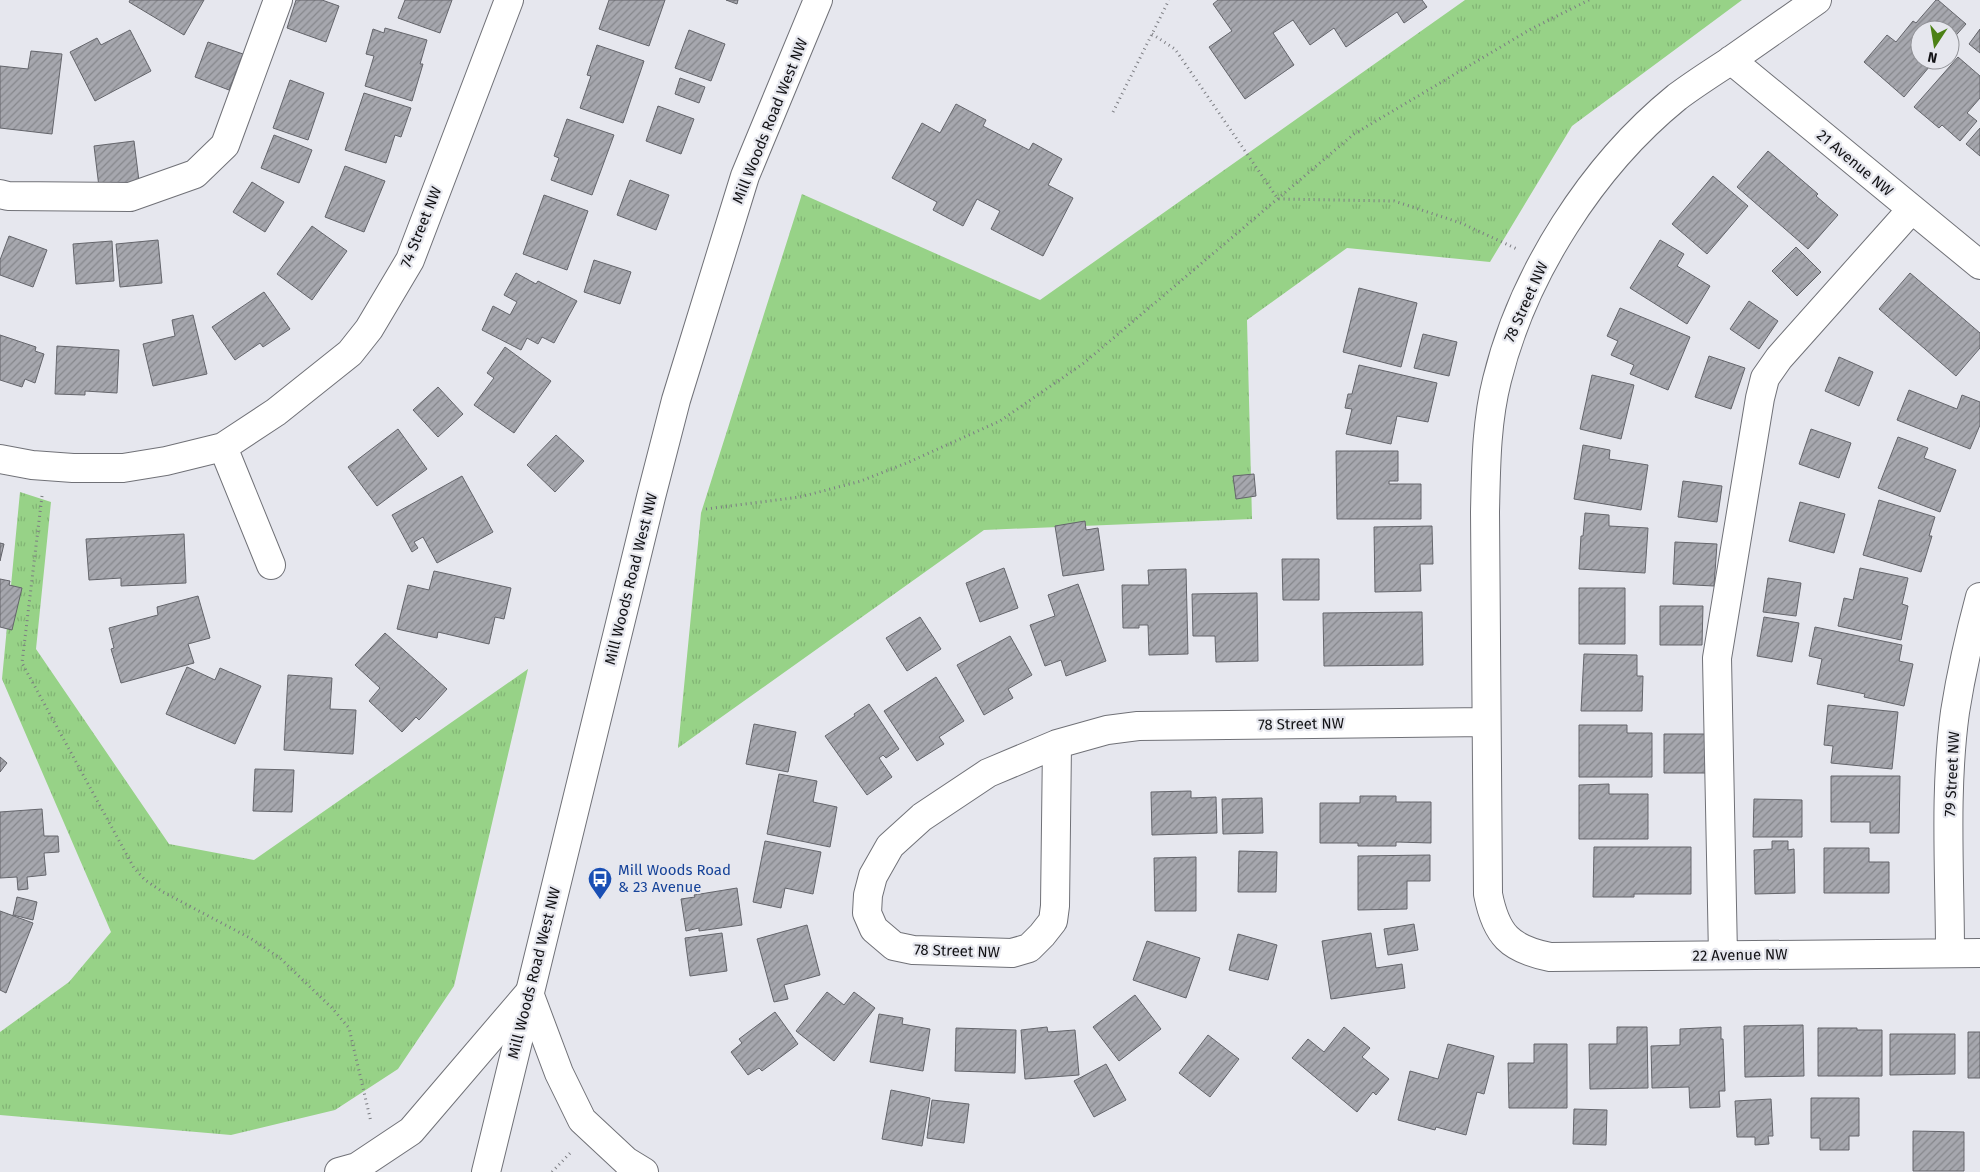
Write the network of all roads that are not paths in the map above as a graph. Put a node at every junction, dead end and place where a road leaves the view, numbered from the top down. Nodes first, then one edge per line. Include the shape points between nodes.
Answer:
1 (278, 0) edge
2 (509, 0) edge
3 (818, 0) edge
4 (1817, 0) edge
5 (1731, 60) junction
6 (0, 194) edge
7 (1911, 210) junction
8 (1980, 265) edge
9 (222, 446) junction
10 (0, 459) edge
11 (271, 565) dead end
12 (1980, 596) edge
13 (1486, 722) junction
14 (1058, 744) junction
15 (1504, 937) joint
16 (1950, 953) junction
17 (1980, 953) edge
18 (1723, 955) junction
19 (529, 992) junction
20 (339, 1172) edge
21 (486, 1172) edge
22 (644, 1172) edge

1 - 6 street via 225,145 195,174 130,196
2 - 9 street, 74 Street NW via 410,260 369,329 350,353 310,386
3 - 19 street, Mill Woods Road West NW via 745,176 676,400
4 - 5 street, 78 Street NW
5 - 7 street, 21 Avenue NW
5 - 13 street, 78 Street NW via 1678,96 1652,119 1597,181 1547,255 1507,345 1496,382 1486,464
7 - 8 street, 21 Avenue NW
7 - 18 street via 1779,358 1766,378 1760,398 1717,658
9 - 10 street, 74 Street NW via 123,468 73,468
9 - 11 street
12 - 16 street, 79 Street NW via 1955,713 1949,808
13 - 14 street, 78 Street NW via 1138,726 1107,730
13 - 15 street, 78 Street NW via 1488,894 1494,920
14 - 14 street, 78 Street NW via 988,773 922,817 890,846 873,876 868,895 867,913 874,929 894,946 913,950 1012,953 1029,948 1053,921 1056,906
15 - 18 street, 22 Avenue NW via 1524,950 1550,957
16 - 17 street, 22 Avenue NW
16 - 18 street, 22 Avenue NW
19 - 20 street via 411,1131 357,1167
19 - 21 street, Mill Woods Road West NW
19 - 22 street via 559,1073 582,1120 626,1161

